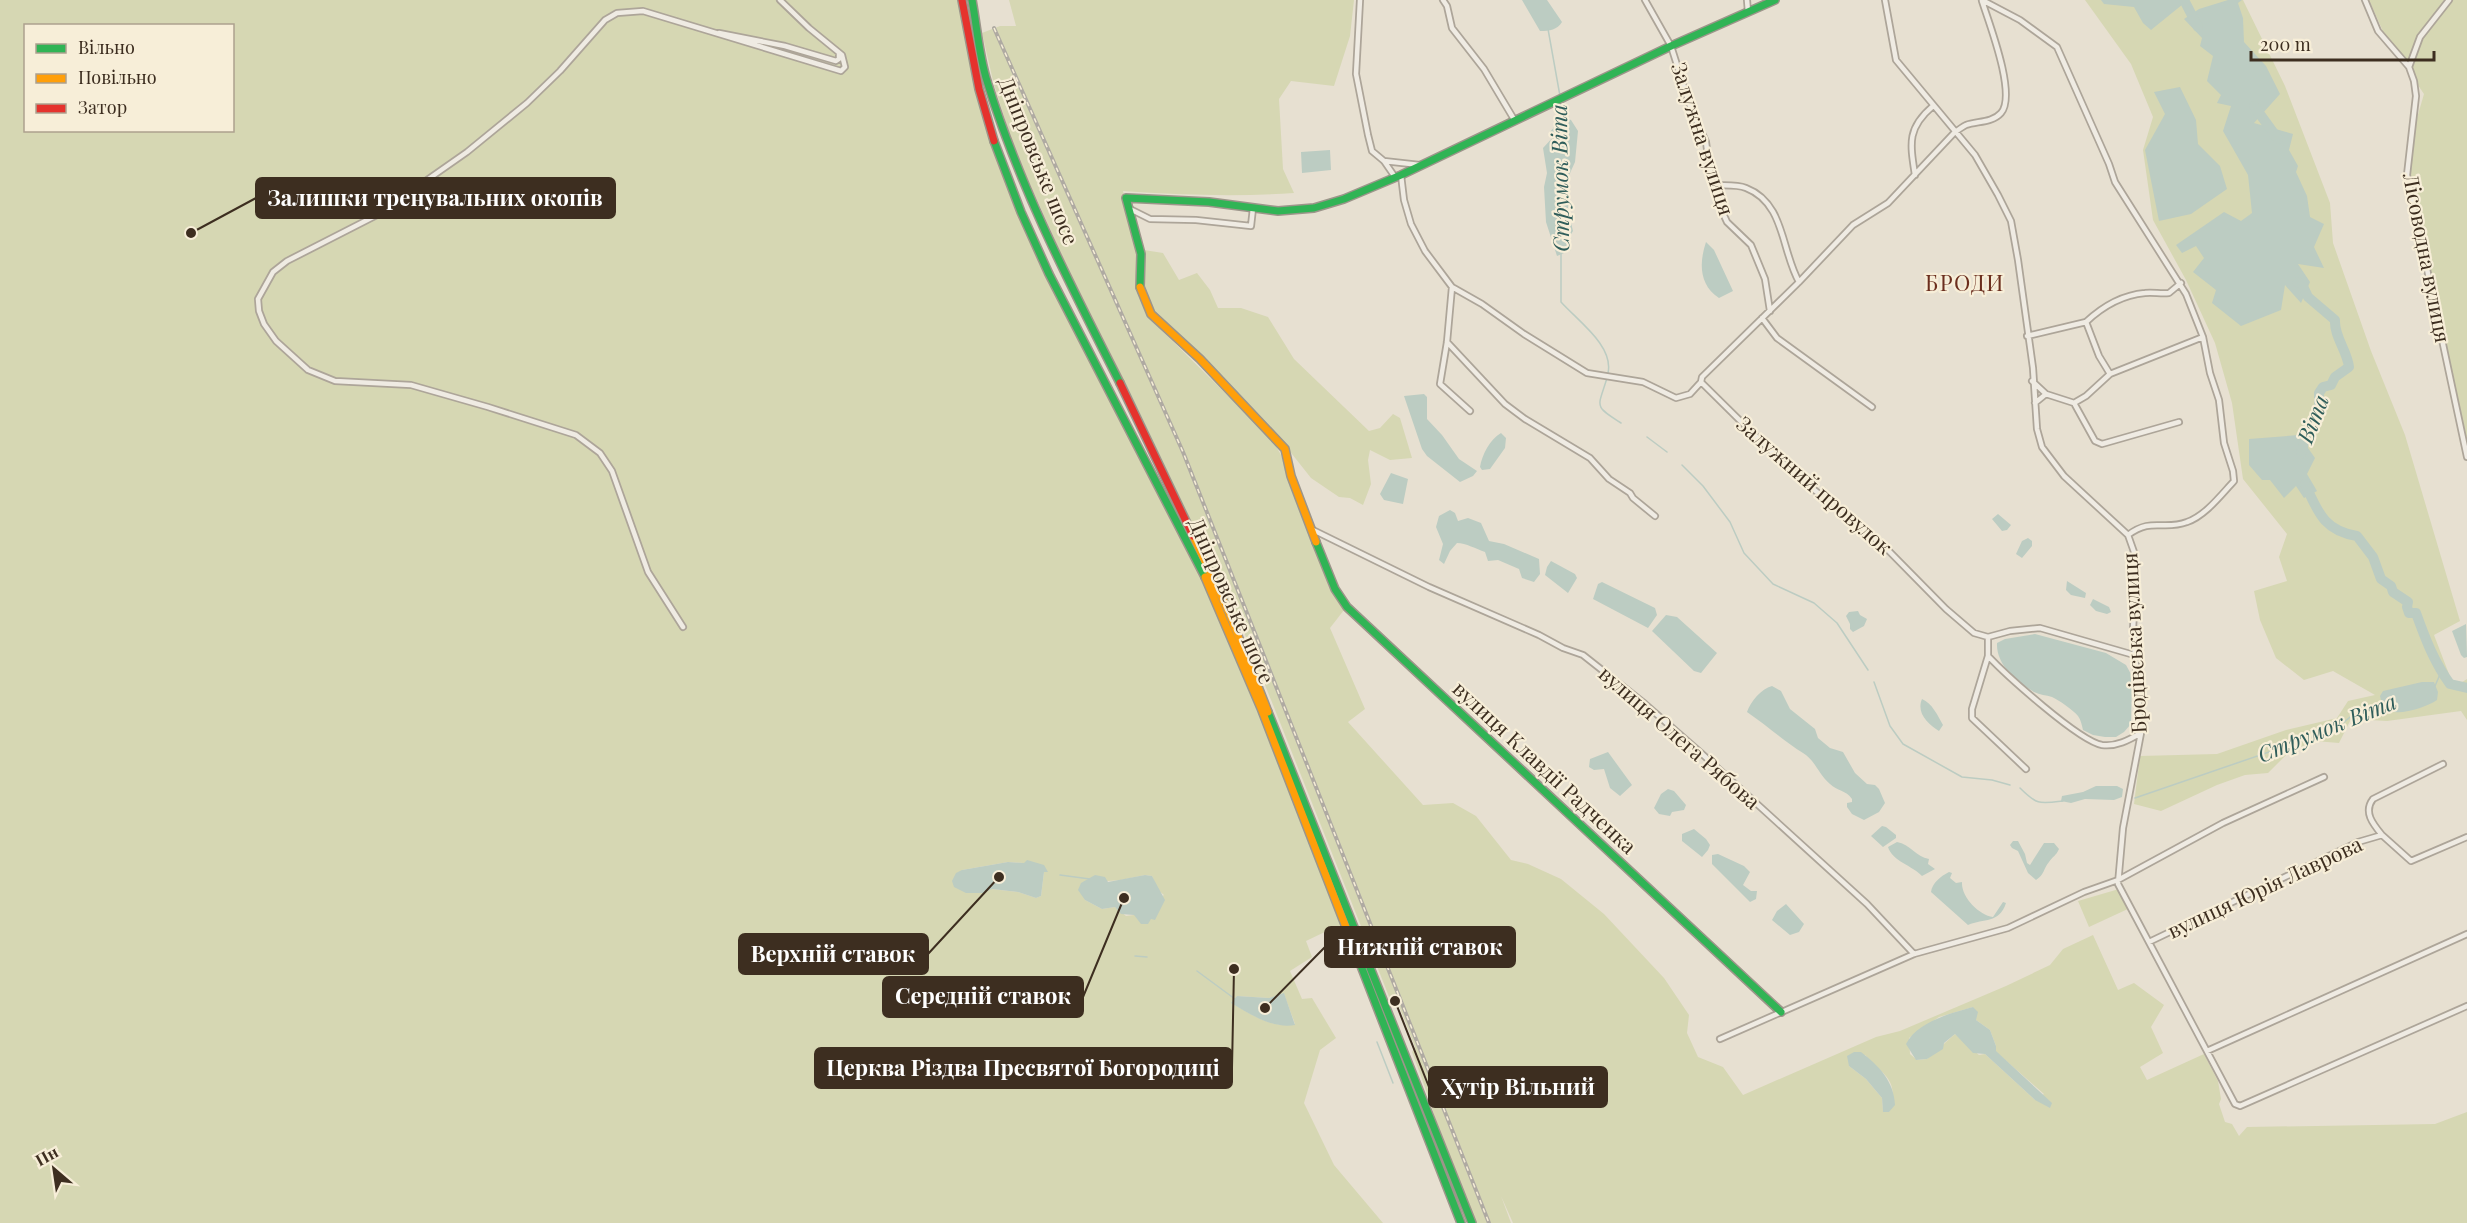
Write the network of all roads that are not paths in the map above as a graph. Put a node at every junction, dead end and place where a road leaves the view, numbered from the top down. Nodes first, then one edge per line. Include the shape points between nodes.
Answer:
1 (780, 0) edge
2 (962, 0) edge
3 (972, 0) edge
4 (1360, 0) edge
5 (1443, 0) edge
6 (1645, 0) edge
7 (1748, 0) edge
8 (1775, 0) edge
9 (1885, 0) edge
10 (1982, 0) edge
11 (2365, 0) edge
12 (2449, 0) edge
13 (1748, 12) junction
14 (708, 32) junction
15 (1671, 46) junction
16 (839, 53) junction
17 (2409, 67) junction
18 (1933, 106) junction
19 (1515, 121) junction
20 (1954, 133) junction
21 (1384, 161) junction
22 (1422, 165) junction
23 (1915, 174) junction
24 (1398, 176) junction
25 (1713, 185) junction
26 (1253, 208) junction
27 (1130, 209) junction
28 (1800, 282) junction
29 (2181, 283) junction
30 (1452, 287) junction
31 (1770, 311) junction
32 (1762, 318) junction
33 (2086, 322) junction
34 (2027, 336) junction
35 (2203, 337) junction
36 (1447, 342) junction
37 (2110, 374) junction
38 (2032, 381) junction
39 (1701, 382) junction
40 (2046, 394) junction
41 (2035, 403) junction
42 (2074, 403) junction
43 (1872, 407) dead end
44 (1470, 411) dead end
45 (2179, 422) dead end
46 (2467, 457) edge
47 (1655, 516) dead end
48 (1311, 530) junction
49 (2128, 535) junction
50 (683, 627) dead end
51 (1988, 637) junction
52 (2134, 655) junction
53 (1988, 656) junction
54 (2141, 733) junction
55 (2443, 764) dead end
56 (2026, 769) dead end
57 (2324, 777) dead end
58 (2382, 835) junction
59 (2467, 837) edge
60 (2118, 880) junction
61 (2467, 934) edge
62 (2149, 942) junction
63 (1914, 954) junction
64 (2467, 1006) edge
65 (1781, 1012) junction
66 (1720, 1039) dead end
67 (2207, 1051) junction
68 (1461, 1223) edge
69 (1472, 1223) edge

1 - 16 street
2 - 68 main road, Дніпровське шосе via 979,89 1021,212 1203,573 1261,708
3 - 69 main road, Дніпровське шосе via 986,79 1012,152 1073,290 1149,439 1229,613
4 - 21 street via 1356,74 1372,151
5 - 19 street via 1452,28 1484,69
6 - 15 street, Залужна вулиця
7 - 13 street
8 - 13 main road
9 - 18 street, Бродівська вулиця via 1896,60
10 - 20 street via 2005,81 2006,101 1995,117
10 - 29 street via 2020,20 2057,47 2115,182
11 - 17 street, Лісоводна вулиця via 2378,31
12 - 17 street via 2421,37
13 - 15 main road
14 - 16 street via 785,46 836,61
14 - 16 street via 842,71 845,62
14 - 50 street via 643,11 617,13 605,20 561,71 468,152 377,215 287,261 273,272 258,299 259,311 270,333 308,370 335,381 411,386 488,407 576,435 600,453 612,471 648,572
15 - 19 main road
15 - 25 street, Залужна вулиця via 1706,142
17 - 46 street, Лісоводна вулиця via 2416,96 2407,175
18 - 20 street, Бродівська вулиця
18 - 23 street via 1919,117 1911,139
19 - 22 main road
20 - 23 street
20 - 34 street, Бродівська вулиця via 1974,155 2011,221
21 - 22 street
21 - 24 street
22 - 24 main road
23 - 28 street via 1888,203 1853,225
24 - 26 main road via 1314,208
24 - 30 street via 1411,224
25 - 28 street via 1744,187 1762,197 1773,210
25 - 31 street, Залужна вулиця via 1727,222 1755,253 1765,279
26 - 27 main road via 1126,198
26 - 27 street via 1251,226 1150,219
27 - 48 main road, вулиця Клавдії Радченка via 1141,254 1140,290 1151,314 1200,358 1285,448
28 - 31 street
29 - 33 street via 2169,293 2146,293 2114,302
29 - 35 street
30 - 36 street
30 - 39 street via 1587,373 1643,382 1676,398 1690,394
31 - 32 street
32 - 39 street
32 - 43 street via 1777,338
33 - 34 street
33 - 37 street
34 - 38 street, Бродівська вулиця
35 - 37 street
35 - 49 street via 2234,482 2187,522 2150,524
36 - 44 street via 1440,384
36 - 47 street via 1505,404 1590,458 1609,479
37 - 42 street
38 - 40 street
38 - 41 street, Бродівська вулиця
39 - 51 street, Залужний провулок via 1792,472 1883,545 1974,633
40 - 41 street
40 - 42 street
41 - 49 street, Бродівська вулиця via 2037,429 2051,461
42 - 45 street via 2095,441 2102,444
48 - 63 street, вулиця Олега Рябова via 1590,660 1701,753 1867,904
48 - 65 main road, вулиця Клавдії Радченка via 1335,589 1347,607
49 - 52 street, Бродівська вулиця via 2136,576
51 - 52 street via 2040,628
51 - 53 street
52 - 54 street, Бродівська вулиця
53 - 54 street via 2047,709 2092,742 2118,744
53 - 56 street via 1972,718
54 - 60 street, Бродівська вулиця via 2123,828
55 - 58 street, вулиця Юрія Лаврова via 2373,799 2368,807 2369,816
57 - 60 street via 2223,823
58 - 59 street, вулиця Юрія Лаврова via 2411,861
58 - 62 street, вулиця Юрія Лаврова via 2358,842
60 - 62 street, Бродівська вулиця via 2119,889
60 - 63 street via 2008,928
61 - 67 street
62 - 67 street, Бродівська вулиця
63 - 65 street
64 - 67 street, Бродівська вулиця via 2237,1106
65 - 66 street

